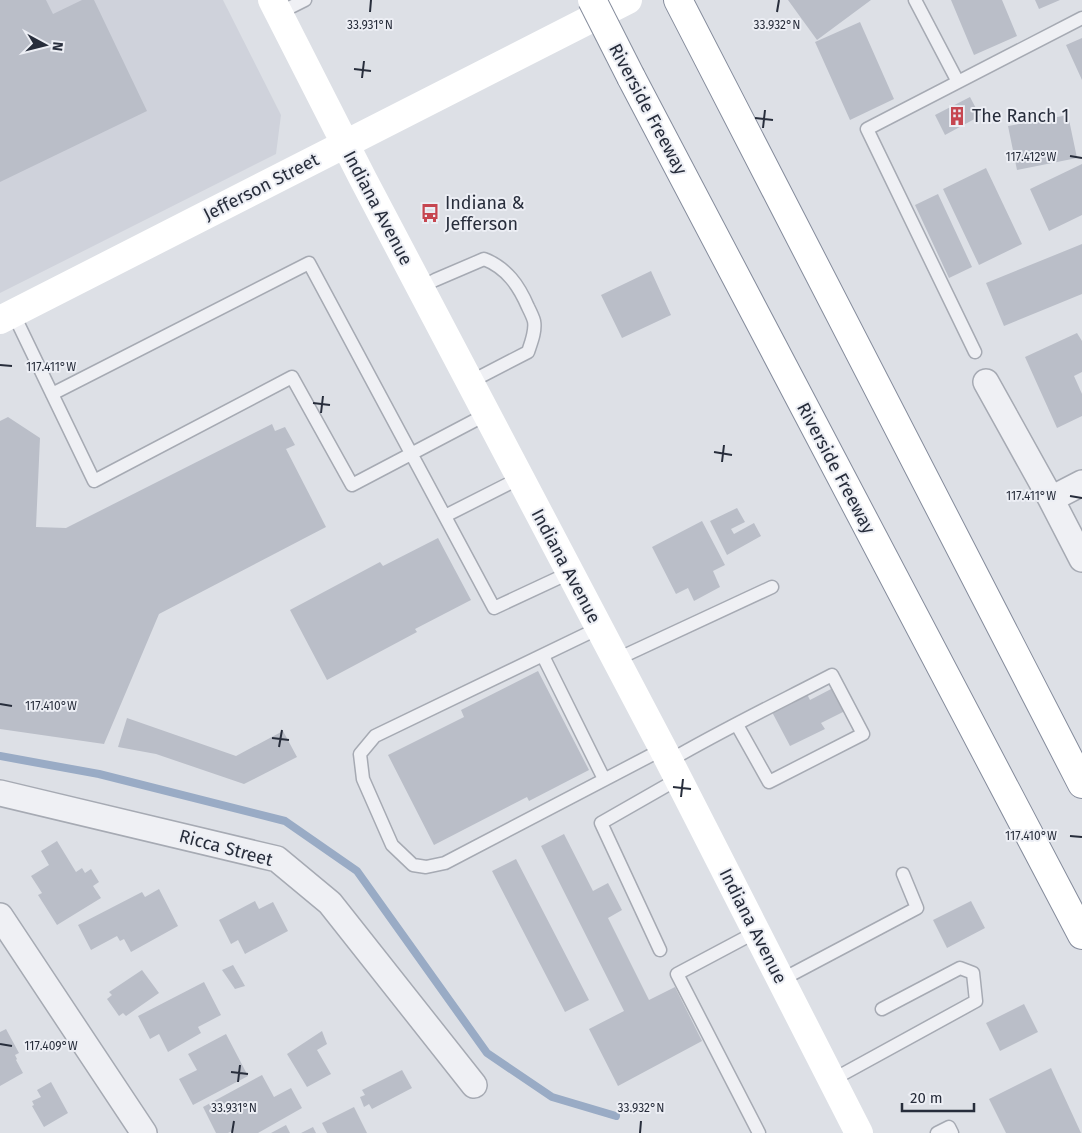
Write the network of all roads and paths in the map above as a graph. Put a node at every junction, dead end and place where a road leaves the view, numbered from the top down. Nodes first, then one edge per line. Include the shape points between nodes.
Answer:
1 (305, 0) edge
2 (592, 0) edge
3 (628, 0) edge
4 (678, 0) edge
5 (915, 0) edge
6 (276, 7) edge
7 (1082, 18) edge
8 (958, 82) junction
9 (345, 144) junction
10 (420, 288) junction
11 (7, 317) edge
12 (975, 352) dead end
13 (470, 382) junction
14 (986, 382) dead end
15 (52, 394) junction
16 (487, 414) junction
17 (412, 454) junction
18 (520, 478) junction
19 (1082, 483) edge
20 (1051, 499) junction
21 (445, 516) junction
22 (1082, 560) edge
23 (569, 573) junction
24 (772, 586) dead end
25 (599, 628) junction
26 (543, 656) junction
27 (615, 660) junction
28 (737, 724) junction
29 (670, 763) junction
30 (604, 779) junction
31 (1082, 784) edge
32 (0, 793) edge
33 (903, 874) dead end
34 (0, 916) edge
35 (756, 932) junction
36 (1082, 935) edge
37 (660, 950) dead end
38 (781, 980) junction
39 (882, 1009) dead end
40 (832, 1080) junction
41 (474, 1085) dead end
42 (144, 1133) edge
43 (759, 1133) edge
44 (859, 1133) edge
45 (938, 1133) edge
46 (952, 1133) edge

1 - 6 lane
2 - 36 main road, Riverside Freeway, bridge
3 - 9 main road, Jefferson Street
4 - 31 main road
5 - 8 lane
6 - 9 main road, Indiana Avenue
7 - 8 lane
8 - 12 lane via 867,129
9 - 10 main road, Indiana Avenue
9 - 11 main road, Jefferson Street
10 - 13 main road, Indiana Avenue
10 - 13 lane via 484,259 506,271 521,292 535,322 528,352
11 - 15 lane
13 - 16 main road, Indiana Avenue
14 - 20 street
15 - 17 lane via 309,263
15 - 17 lane via 94,481 292,377 352,485
16 - 17 lane
16 - 18 main road, Indiana Avenue
17 - 21 lane
18 - 21 lane
18 - 23 main road, Indiana Avenue
19 - 20 street
20 - 22 street
21 - 23 lane via 494,608
23 - 25 main road, Indiana Avenue
24 - 27 lane
25 - 26 lane
25 - 27 main road, Indiana Avenue
26 - 30 lane
26 - 30 lane via 375,736 360,754 363,779 392,845 413,864 426,867 445,863
27 - 29 main road, Indiana Avenue
28 - 28 lane via 832,675 863,734 770,782
28 - 29 lane
29 - 30 lane
29 - 35 main road, Indiana Avenue
29 - 37 lane via 601,823
32 - 41 street, Ricca Street via 277,859 330,903
33 - 38 lane via 917,908
34 - 42 street
35 - 38 main road, Indiana Avenue
35 - 43 lane via 677,974
38 - 40 main road, Indiana Avenue
39 - 40 lane via 960,968 972,973 976,1001
40 - 44 main road, Indiana Avenue
45 - 46 lane via 949,1127

